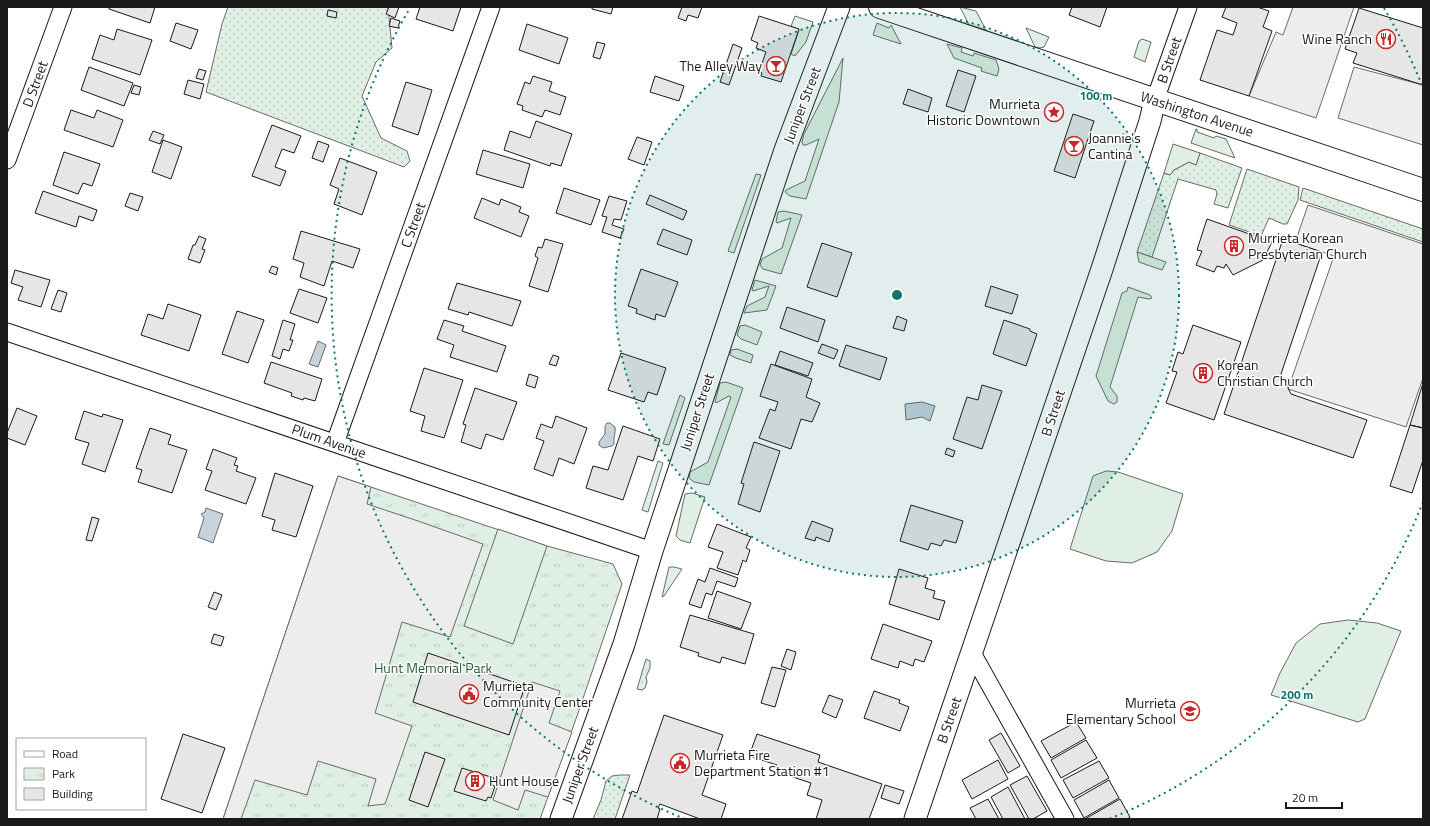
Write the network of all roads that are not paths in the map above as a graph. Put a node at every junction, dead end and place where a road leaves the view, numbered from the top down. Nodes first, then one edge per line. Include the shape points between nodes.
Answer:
1 (63, 7) edge
2 (491, 7) edge
3 (839, 7) edge
4 (880, 7) edge
5 (1188, 7) edge
6 (1155, 100) junction
7 (7, 160) edge
8 (1423, 190) edge
9 (7, 332) edge
10 (335, 443) junction
11 (652, 551) junction
12 (972, 653) junction
13 (560, 819) edge
14 (915, 819) edge
15 (1065, 819) edge

1 - 7 street, D Street
2 - 10 street, C Street
3 - 11 street, Juniper Street via 785,150
4 - 6 main road, Washington Avenue
5 - 6 street, B Street
6 - 8 main road, Washington Avenue
6 - 12 street, B Street via 1102,269
9 - 10 street, Plum Avenue
10 - 11 street, Plum Avenue
11 - 13 street, Juniper Street via 624,644
12 - 14 street, B Street
12 - 15 street

